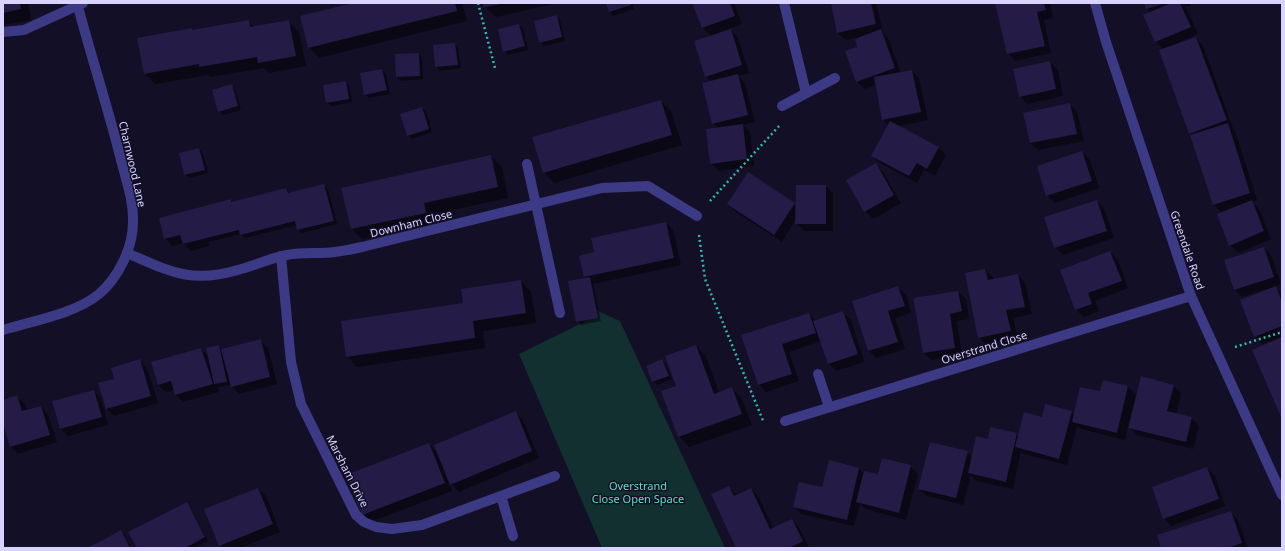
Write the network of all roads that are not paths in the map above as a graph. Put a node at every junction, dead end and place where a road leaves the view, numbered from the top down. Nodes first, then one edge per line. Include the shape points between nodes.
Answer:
1 (784, 3) edge
2 (1095, 3) edge
3 (79, 4) edge
4 (3, 32) edge
5 (835, 78) dead end
6 (806, 93) junction
7 (782, 106) road end
8 (526, 164) dead end
9 (535, 204) junction
10 (697, 216) road end
11 (127, 253) junction
12 (281, 256) junction
13 (1191, 296) junction
14 (560, 313) dead end
15 (3, 330) edge
16 (818, 374) dead end
17 (829, 407) junction
18 (785, 421) road end
19 (555, 476) dead end
20 (501, 496) junction
21 (1282, 496) edge
22 (513, 536) dead end

1 - 6 street
2 - 13 street, Greendale Road
3 - 4 street via 24,30
3 - 11 street, Charnwood Lane via 129,193 133,222
5 - 6 street
6 - 7 street
8 - 9 street
9 - 10 street, Downham Close via 602,188 648,186
9 - 12 street, Downham Close via 362,247
9 - 14 street
11 - 12 street, Downham Close via 165,270 200,277 237,271
11 - 15 street, Charnwood Lane via 108,284 85,304
12 - 20 street, Marsham Drive via 291,362 301,404 356,515 376,527 406,528 422,525
13 - 17 street, Overstrand Close
13 - 21 street, Greendale Road
16 - 17 street
17 - 18 street, Overstrand Close
19 - 20 street, Marsham Drive
20 - 22 street

